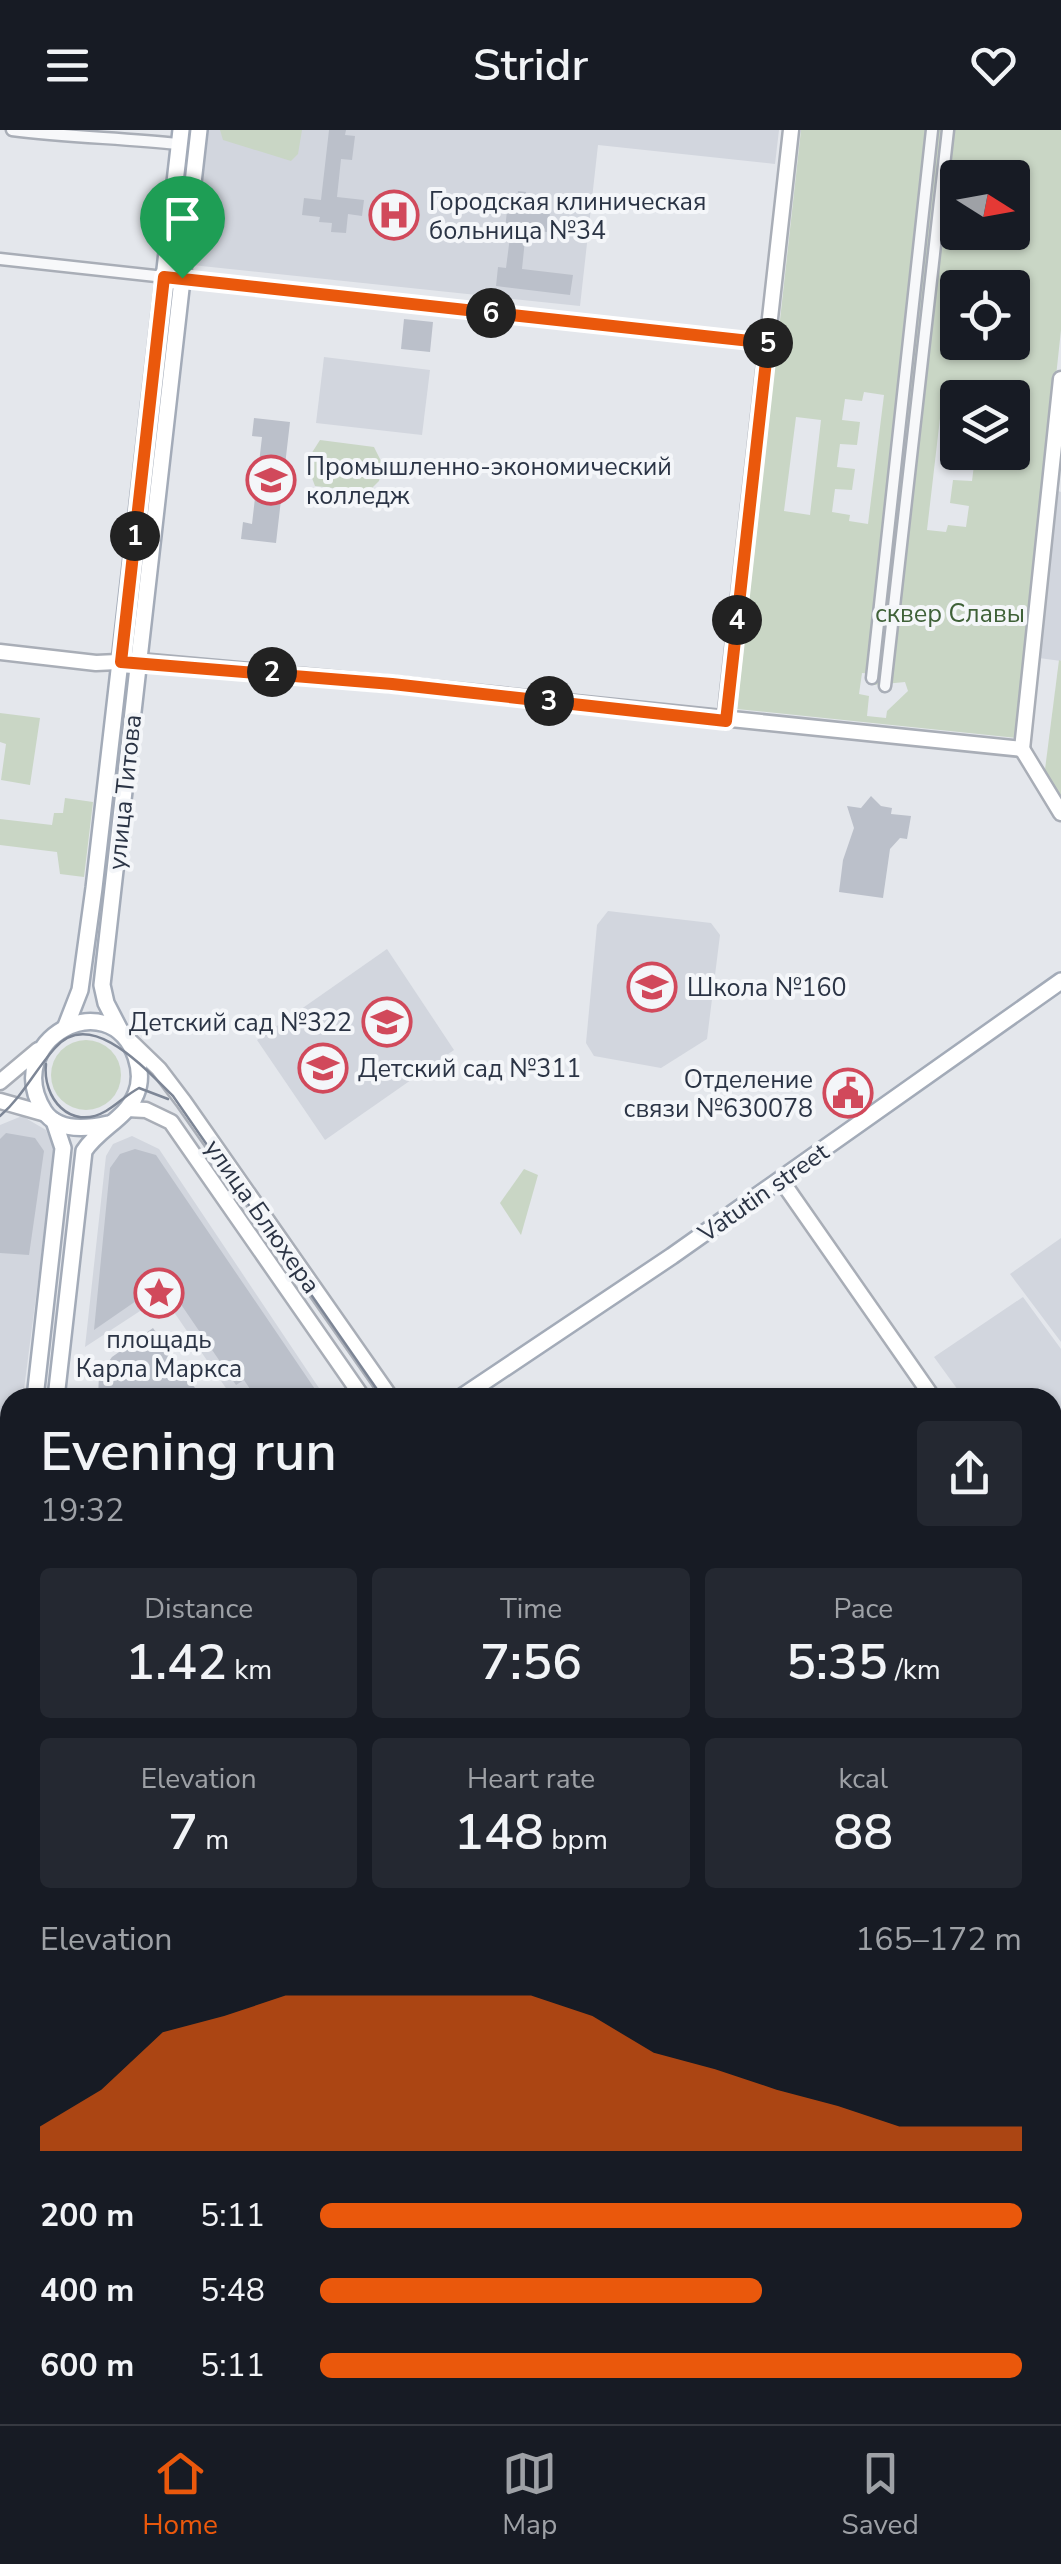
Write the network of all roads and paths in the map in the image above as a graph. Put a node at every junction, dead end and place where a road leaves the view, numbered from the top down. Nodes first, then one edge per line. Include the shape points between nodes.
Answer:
1 (12, 130) edge
2 (199, 130) edge
3 (791, 130) edge
4 (932, 130) edge
5 (948, 130) edge
6 (180, 137) edge
7 (0, 259) edge
8 (164, 277) junction
9 (182, 278) junction
10 (768, 343) junction
11 (1061, 379) edge
12 (0, 652) edge
13 (139, 661) junction
14 (121, 662) junction
15 (872, 678) dead end
16 (885, 686) dead end
17 (726, 721) junction
18 (1022, 748) junction
19 (1061, 813) edge
20 (1061, 981) edge
21 (66, 1026) junction
22 (125, 1036) junction
23 (38, 1050) junction
24 (0, 1082) edge
25 (0, 1101) edge
26 (127, 1109) junction
27 (50, 1118) junction
28 (108, 1124) junction
29 (781, 1180) junction
30 (36, 1388) edge
31 (57, 1388) edge
32 (356, 1388) edge
33 (384, 1388) edge
34 (475, 1388) edge
35 (926, 1388) edge

1 - 6 street via 96,140
2 - 9 main road, улица Титова
3 - 10 street
4 - 15 street
5 - 16 street
6 - 8 main road, улица Титова
7 - 8 street
8 - 9 street
8 - 14 main road, улица Титова
9 - 10 street
9 - 13 main road, улица Титова
10 - 17 street
11 - 18 street
12 - 14 street
13 - 14 street
13 - 17 street
13 - 22 main road, улица Титова via 102,985
14 - 21 main road, улица Титова via 80,990
17 - 18 street
18 - 19 street
20 - 29 main road, Vatutin street
21 - 22 main road via 91,1022
21 - 23 main road
22 - 26 main road via 140,1076
22 - 33 street, улица Блюхера via 159,1069
23 - 24 street
23 - 27 main road via 32,1082
25 - 27 street
26 - 28 main road
26 - 32 street, улица Блюхера via 172,1122
27 - 28 main road via 86,1129
27 - 30 main road via 64,1148
28 - 31 main road via 84,1150
29 - 34 main road, Vatutin street
29 - 35 street

